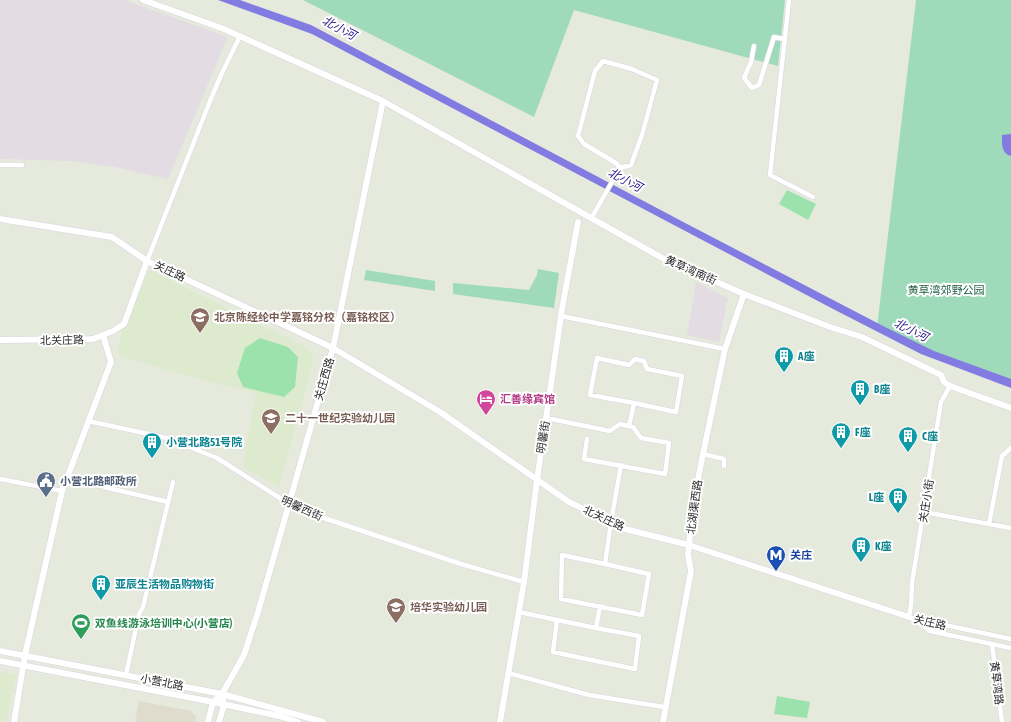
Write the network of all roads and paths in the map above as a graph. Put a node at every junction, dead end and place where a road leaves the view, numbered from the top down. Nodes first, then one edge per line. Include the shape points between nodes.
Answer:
1 (143, 0) edge
2 (788, 0) edge
3 (240, 36) junction
4 (784, 39) junction
5 (754, 46) dead end
6 (383, 101) junction
7 (0, 164) edge
8 (22, 166) dead end
9 (620, 168) junction
10 (813, 197) dead end
11 (592, 217) junction
12 (0, 219) edge
13 (578, 222) dead end
14 (147, 261) junction
15 (744, 294) junction
16 (561, 316) junction
17 (103, 335) junction
18 (0, 340) edge
19 (333, 348) junction
20 (725, 349) junction
21 (950, 386) junction
22 (634, 403) junction
23 (1011, 408) edge
24 (546, 418) junction
25 (88, 421) junction
26 (629, 426) junction
27 (587, 439) dead end
28 (1011, 448) edge
29 (703, 454) junction
30 (622, 465) junction
31 (724, 466) dead end
32 (0, 478) edge
33 (537, 480) junction
34 (173, 482) dead end
35 (104, 487) dead end
36 (62, 491) junction
37 (168, 502) junction
38 (289, 504) junction
39 (924, 512) junction
40 (611, 522) junction
41 (989, 524) junction
42 (1011, 528) edge
43 (689, 545) junction
44 (605, 564) junction
45 (524, 582) junction
46 (600, 606) junction
47 (519, 612) junction
48 (909, 617) junction
49 (557, 620) junction
50 (596, 628) junction
51 (1011, 639) edge
52 (992, 644) junction
53 (1011, 648) edge
54 (0, 650) edge
55 (25, 656) junction
56 (0, 661) edge
57 (23, 665) junction
58 (508, 673) junction
59 (126, 675) junction
60 (222, 694) junction
61 (214, 702) junction
62 (224, 705) junction
63 (664, 707) junction
64 (14, 722) edge
65 (208, 722) edge
66 (219, 722) edge
67 (298, 722) edge
68 (323, 722) edge
69 (500, 722) edge
70 (662, 722) edge
71 (1002, 722) edge

1 - 3 street, 黄草湾南街
2 - 4 street
3 - 6 street, 黄草湾南街
3 - 14 street via 213,94
4 - 5 street via 774,37 759,85 752,88 744,78
4 - 10 street via 770,175
6 - 11 street, 黄草湾南街
6 - 19 street, 关庄西路
7 - 8 street
9 - 9 street via 584,144 578,136 595,71 603,61 632,69 656,80 631,166
9 - 11 street
11 - 15 street, 黄草湾南街 via 664,259
12 - 14 street, 关庄路 via 112,237
13 - 16 street, 明馨街
14 - 17 street, 北关庄路 via 124,324
14 - 19 street, 关庄路
15 - 20 street, 北湖渠西路
15 - 21 street, 黄草湾南街 via 862,337 941,375 944,382
16 - 20 street
16 - 24 street, 明馨街
17 - 18 street, 北关庄路 via 93,339
17 - 25 street via 111,362
19 - 33 street, 北关庄路 via 440,412
19 - 38 street, 关庄西路
20 - 29 street, 北湖渠西路
21 - 23 street, 黄草湾南街
21 - 39 street, 关庄小街 via 941,402
22 - 22 street via 676,412 682,376 648,369 644,361 635,359 629,365 597,358 590,395
22 - 26 street
24 - 26 street via 610,431 620,424
24 - 33 street, 明馨街
25 - 36 street
25 - 38 street, 明馨西街 via 167,438 217,458
26 - 30 street via 633,427 640,438 669,443 665,474
27 - 30 street via 584,459
28 - 41 street via 1002,456
29 - 31 street via 724,459
29 - 43 street, 北湖渠西路 via 693,505
30 - 40 street
32 - 36 street
33 - 40 street, 北关庄路 via 569,502
33 - 45 street, 明馨街
34 - 37 street
35 - 37 street
36 - 55 street
37 - 59 street
38 - 45 street, 明馨西街 via 461,564
38 - 60 street, 关庄西路 via 244,655
39 - 41 street
39 - 48 street, 关庄小街
40 - 43 street, 北关庄路 via 625,529
40 - 44 street
41 - 42 street
43 - 48 street, 北关庄路
43 - 63 street, 北湖渠西路 via 691,571
44 - 46 street via 562,555 561,599
44 - 46 street via 649,574 642,615
45 - 47 street, 明馨街
46 - 50 street
47 - 49 street
47 - 58 street, 明馨街
48 - 51 street, 关庄路
48 - 52 street, 关庄路 via 930,631
49 - 50 street
49 - 50 street via 553,652 635,669 639,636
52 - 53 street, 关庄路
52 - 71 street, 黄草湾路
54 - 55 street, 小营北路
55 - 57 street
55 - 59 street, 小营北路
56 - 57 street, 小营北路
57 - 61 street, 小营北路
57 - 64 street
58 - 63 street via 589,695
58 - 69 street, 明馨街
59 - 60 street, 小营北路
60 - 61 street, 关庄西路
60 - 62 street
60 - 68 street, 小营北路
61 - 62 street, 小营北路
61 - 65 street
62 - 66 street
62 - 67 street, 小营北路
63 - 70 street, 北湖渠西路

